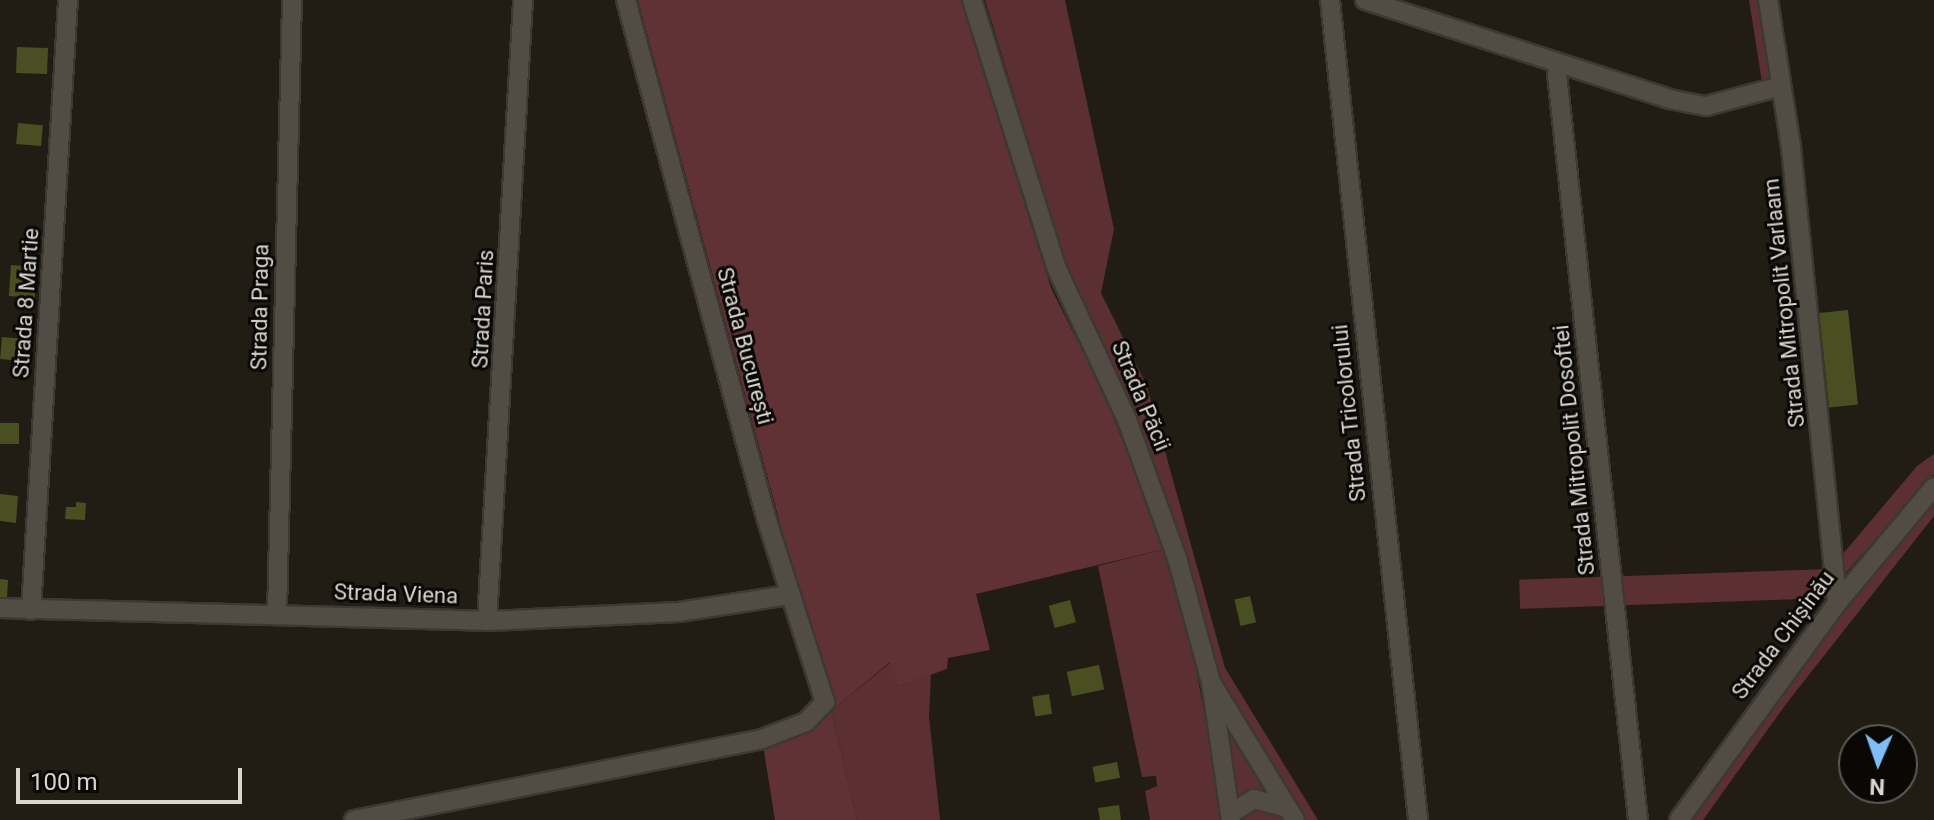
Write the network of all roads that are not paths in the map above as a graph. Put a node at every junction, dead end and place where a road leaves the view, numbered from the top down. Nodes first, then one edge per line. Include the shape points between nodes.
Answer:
1 (68, 0) edge
2 (292, 0) edge
3 (523, 0) edge
4 (626, 0) edge
5 (972, 0) edge
6 (1330, 0) edge
7 (1365, 0) edge
8 (1768, 0) edge
9 (1557, 74) dead end
10 (1781, 86) junction
11 (1934, 487) edge
12 (789, 595) junction
13 (1837, 603) junction
14 (0, 608) edge
15 (31, 610) junction
16 (277, 614) junction
17 (487, 621) junction
18 (1211, 682) junction
19 (422, 814) edge
20 (1292, 814) edge
21 (1230, 817) edge
22 (354, 820) edge
23 (1418, 820) edge
24 (1638, 820) edge
25 (1679, 820) edge

1 - 15 street, Strada 8 Martie
2 - 16 street, Strada Praga
3 - 17 street, Strada Paris
4 - 12 street, Strada București
5 - 18 street, Strada Păcii via 1057,269 1155,494
6 - 23 street, Strada Tricolorului
7 - 10 street via 1669,99 1706,106
8 - 10 street, Strada Mitropolit Varlaam
9 - 24 street, Strada Mitropolit Dosoftei
10 - 13 street, Strada Mitropolit Varlaam via 1819,395
11 - 13 street, Strada Chișinău
12 - 17 street, Strada Viena via 679,612
12 - 19 street, Strada București via 825,702 806,722 762,739
13 - 25 street, Strada Chișinău
14 - 15 street, Strada Viena
15 - 16 street, Strada Viena
16 - 17 street, Strada Viena
18 - 20 street
18 - 21 street, Strada Păcii
19 - 22 street
20 - 21 street via 1254,799

